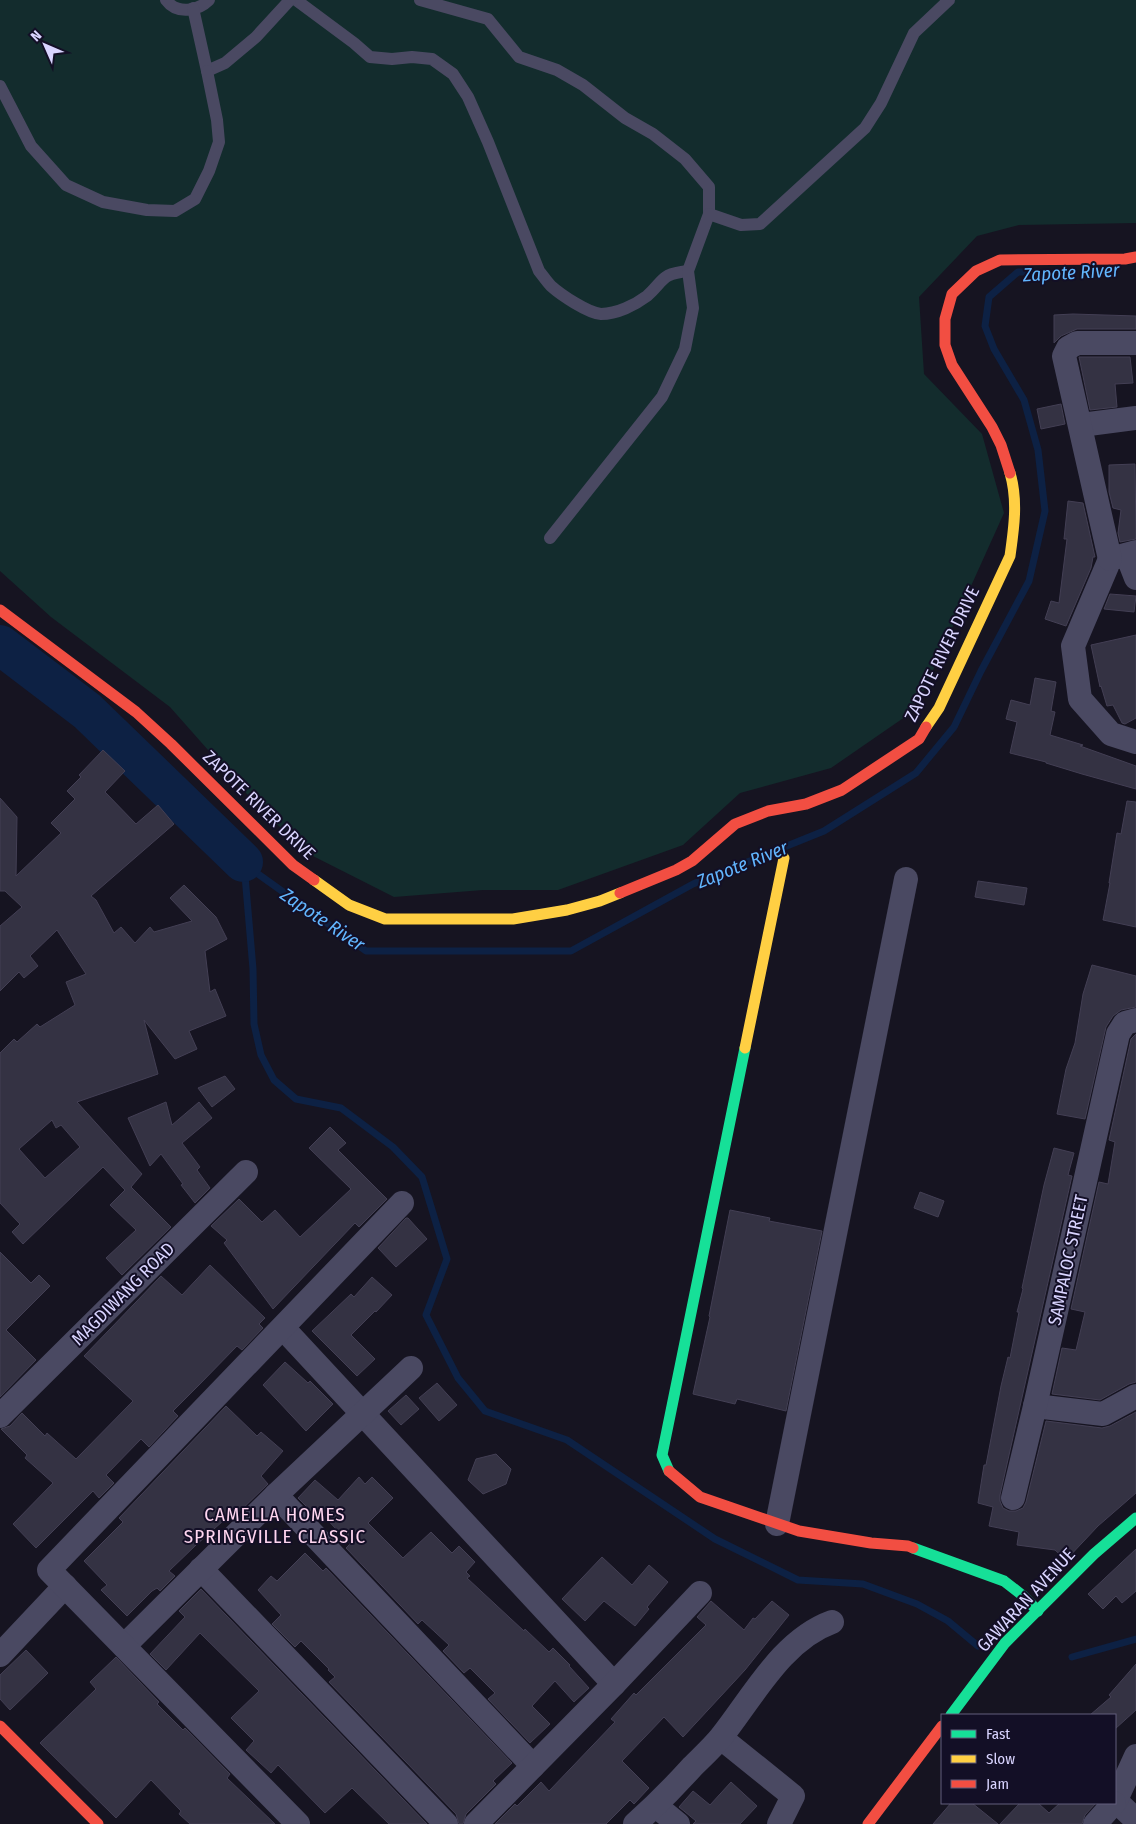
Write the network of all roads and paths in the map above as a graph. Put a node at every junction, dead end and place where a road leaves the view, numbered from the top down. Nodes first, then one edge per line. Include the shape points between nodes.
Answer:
1 (166, 0) edge
2 (209, 0) edge
3 (290, 0) edge
4 (296, 0) edge
5 (420, 0) edge
6 (949, 0) edge
7 (193, 8) junction
8 (207, 71) junction
9 (0, 86) edge
10 (709, 214) junction
11 (1136, 257) edge
12 (688, 271) junction
13 (1136, 343) edge
14 (1136, 418) edge
15 (1081, 425) junction
16 (550, 538) dead end
17 (1124, 555) edge
18 (1136, 578) edge
19 (0, 610) edge
20 (1136, 742) edge
21 (784, 858) dead end
22 (906, 879) dead end
23 (1130, 1022) edge
24 (246, 1172) dead end
25 (402, 1204) dead end
26 (283, 1328) junction
27 (412, 1368) dead end
28 (1136, 1396) edge
29 (1036, 1406) junction
30 (362, 1414) junction
31 (0, 1416) edge
32 (276, 1495) junction
33 (1013, 1498) dead end
34 (1136, 1518) edge
35 (776, 1524) junction
36 (201, 1569) junction
37 (65, 1586) junction
38 (700, 1593) dead end
39 (1038, 1610) junction
40 (832, 1622) dead end
41 (124, 1646) junction
42 (0, 1655) edge
43 (614, 1684) junction
44 (952, 1714) edge
45 (0, 1726) edge
46 (941, 1727) edge
47 (721, 1738) junction
48 (1136, 1756) edge
49 (533, 1766) junction
50 (1116, 1800) edge
51 (1116, 1803) edge
52 (1113, 1804) edge
53 (656, 1806) junction
54 (1136, 1820) edge
55 (98, 1824) edge
56 (298, 1824) edge
57 (446, 1824) edge
58 (476, 1824) edge
59 (635, 1824) edge
60 (678, 1824) edge
61 (779, 1824) edge
62 (868, 1824) edge
63 (1095, 1824) edge

1 - 7 lane via 184,10
2 - 7 lane
3 - 8 lane via 256,37 225,63
4 - 12 lane via 354,42 370,58 432,59 453,74 468,97 488,142 539,271 552,286 578,305 600,314 620,311 647,296 671,273
5 - 10 lane via 488,19 519,57 558,70 659,139 685,159 709,187
6 - 10 lane via 914,33 881,103 865,128 760,224 741,225
7 - 8 lane
8 - 9 lane via 219,142 209,171 194,198 175,211 103,202 66,185 32,146
10 - 12 lane
11 - 19 street, ZAPOTE RIVER DRIVE via 1000,260 976,270 952,294 945,319 945,345 952,365 1001,445 1014,496 1014,529 1010,556 939,708 919,739 842,790 735,824 692,861 600,901 513,919 385,919 349,905 293,865 136,712
12 - 16 lane via 693,308 685,349 662,397
13 - 15 street via 1077,343 1068,348 1064,356
14 - 15 street
15 - 17 street
17 - 18 street
17 - 20 street via 1073,646 1080,700 1111,734
21 - 35 street via 662,1455 667,1470 700,1497
22 - 35 street
23 - 29 street, SAMPALOC STREET via 1118,1034
24 - 31 street, MAGDIWANG ROAD
25 - 26 street
26 - 30 street
26 - 37 street via 49,1570
27 - 30 street
28 - 29 street via 1103,1414
29 - 33 street, SAMPALOC STREET
30 - 32 street
30 - 43 street
32 - 36 street
32 - 49 street
34 - 39 street, GAWARAN AVENUE
35 - 39 street via 799,1531 908,1546 1004,1581
36 - 41 street
36 - 57 street
37 - 41 street
37 - 42 street
38 - 43 street
39 - 44 street, GAWARAN AVENUE via 1005,1643
40 - 47 street via 797,1641
41 - 56 street
43 - 49 street
45 - 55 street
46 - 62 street
47 - 53 street
47 - 61 street via 793,1796
48 - 50 street
49 - 58 street
51 - 54 street
52 - 63 street
53 - 59 street
53 - 60 street

